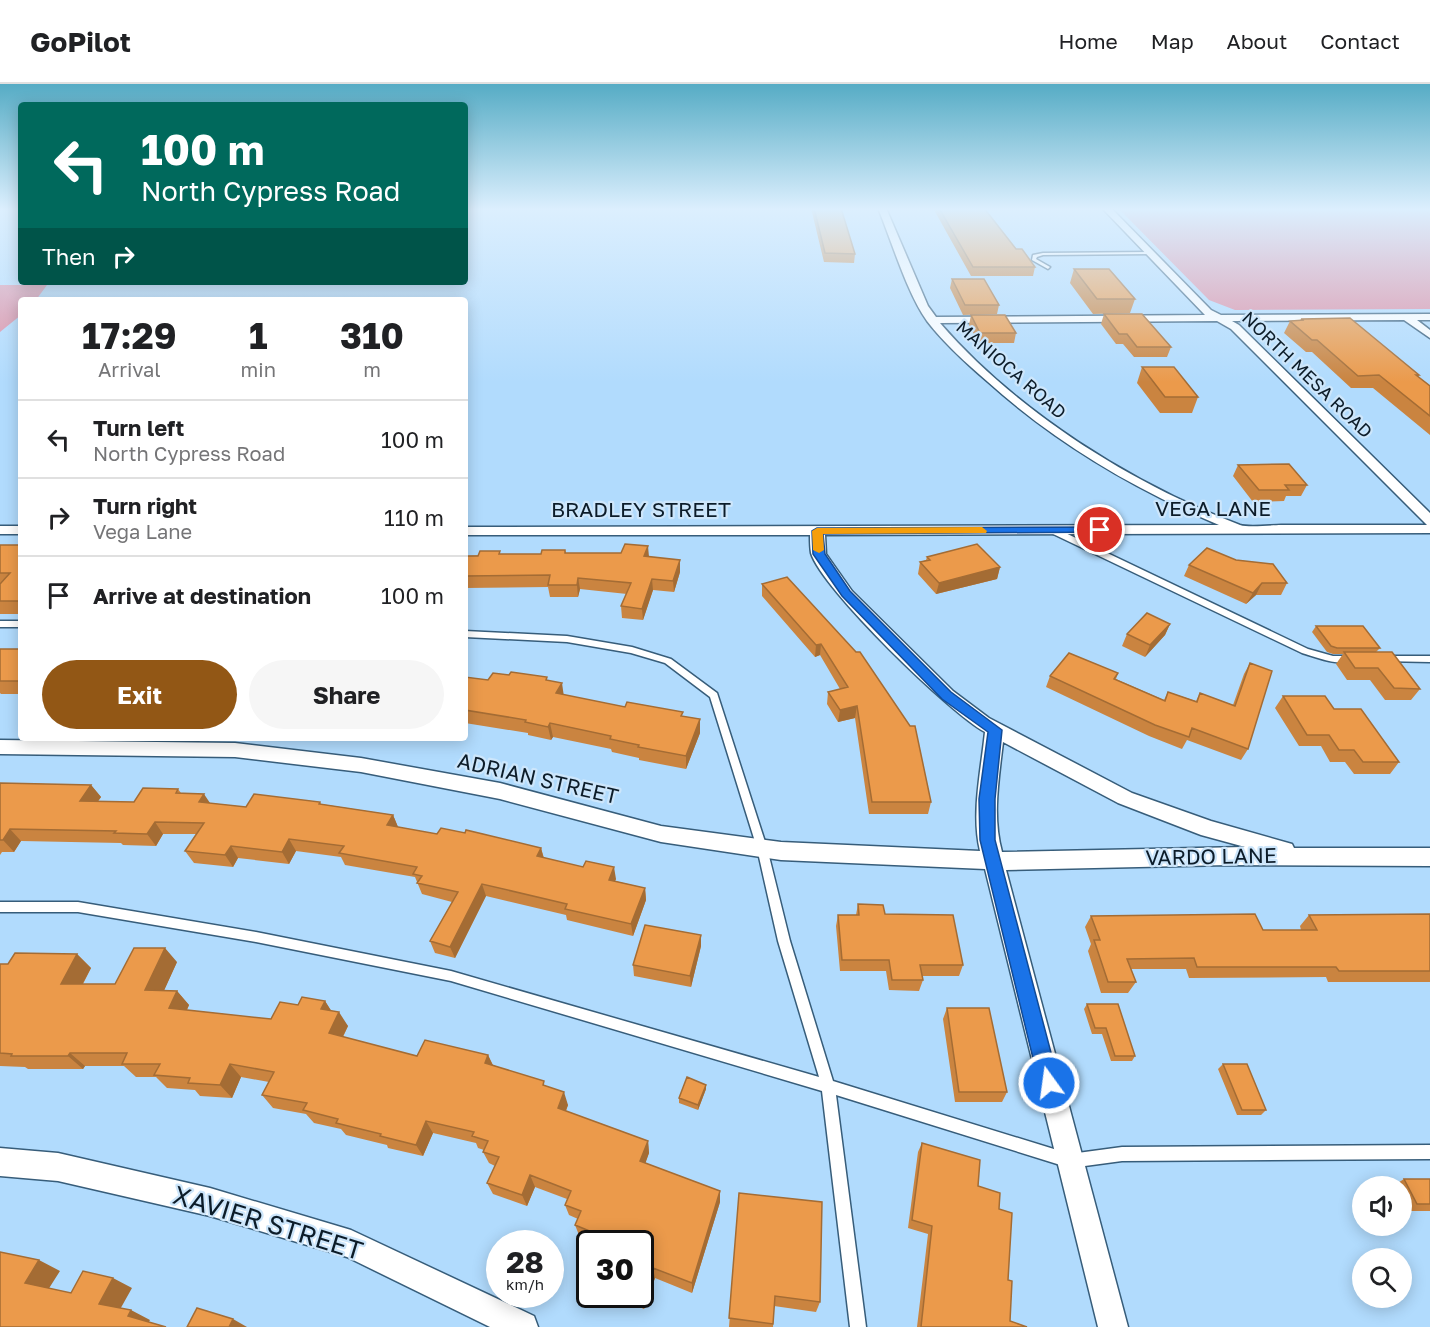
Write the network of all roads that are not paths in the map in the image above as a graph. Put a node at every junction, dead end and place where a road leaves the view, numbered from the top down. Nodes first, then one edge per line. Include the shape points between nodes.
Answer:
1 (906, 266) edge
2 (1045, 266) edge
3 (1162, 266) edge
4 (1048, 268) dead end
5 (1430, 316) edge
6 (1215, 317) junction
7 (1406, 317) junction
8 (932, 320) junction
9 (1430, 335) edge
10 (1430, 521) edge
11 (18, 530) edge
12 (1052, 530) junction
13 (1244, 530) junction
14 (1430, 530) edge
15 (0, 531) edge
16 (468, 531) edge
17 (817, 531) junction
18 (0, 624) edge
19 (18, 624) edge
20 (468, 634) edge
21 (1430, 658) edge
22 (1365, 659) edge
23 (1376, 659) edge
24 (995, 730) junction
25 (0, 747) edge
26 (762, 848) junction
27 (1312, 857) junction
28 (1430, 858) edge
29 (993, 860) junction
30 (0, 907) edge
31 (828, 1086) junction
32 (1430, 1152) edge
33 (1070, 1161) junction
34 (0, 1162) edge
35 (523, 1327) edge
36 (858, 1327) edge
37 (1113, 1327) edge

1 - 8 street, MANIOCA ROAD
2 - 4 lane
3 - 6 street, NORTH MESA ROAD
5 - 7 street
6 - 7 street
6 - 8 street
6 - 10 street, NORTH MESA ROAD via 1235,327
7 - 9 street
8 - 13 street, MANIOCA ROAD via 994,383 1060,437 1138,483
11 - 15 street
12 - 13 street, VEGA LANE
12 - 17 street, VEGA LANE
12 - 22 lane via 1305,651 1333,659
13 - 14 street, VEGA LANE
16 - 17 street, BRADLEY STREET
17 - 24 street via 819,554 846,594 947,695
18 - 19 lane
20 - 26 lane via 567,639 632,651 668,662 714,695
21 - 23 lane
24 - 27 street via 1125,798 1208,829
24 - 29 street via 987,799 988,840
25 - 26 street, ADRIAN STREET via 235,750 361,765 500,791 661,834
26 - 29 street, ADRIAN STREET
26 - 31 lane via 784,941
27 - 28 street, VARDO LANE
27 - 29 street, VARDO LANE
29 - 33 street
30 - 31 lane via 78,907 452,976
31 - 33 lane
31 - 36 lane
32 - 33 lane via 1122,1155
33 - 37 street
34 - 35 street, XAVIER STREET via 58,1167 199,1199 351,1244

